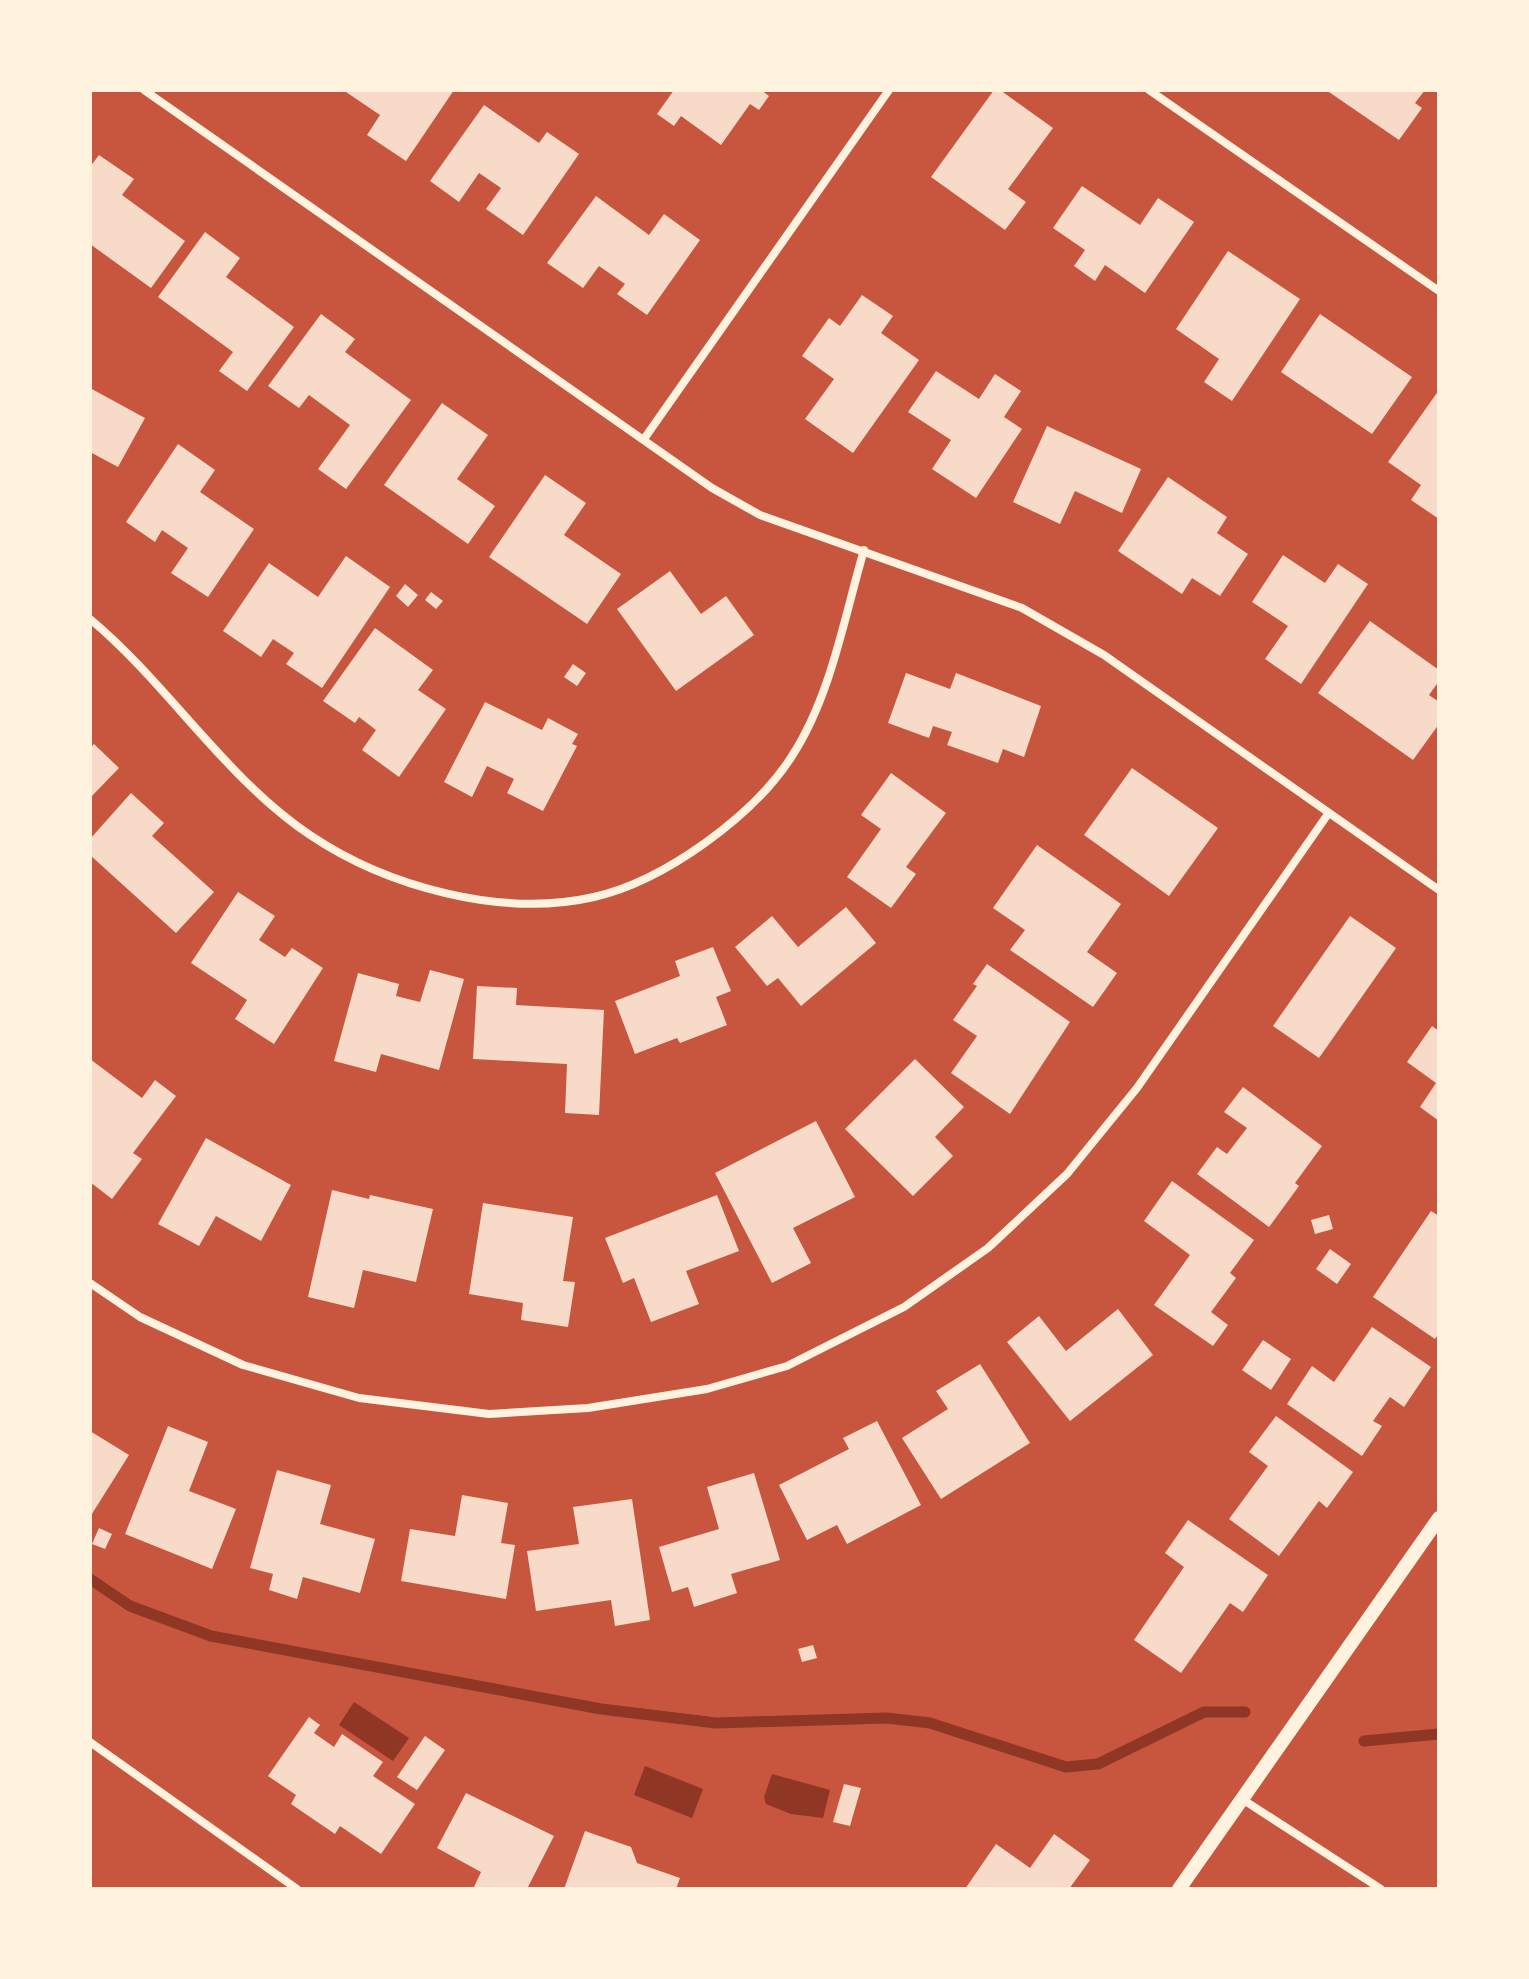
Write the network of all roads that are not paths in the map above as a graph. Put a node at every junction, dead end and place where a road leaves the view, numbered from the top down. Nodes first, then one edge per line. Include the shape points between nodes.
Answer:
1 (144, 90) edge
2 (889, 90) edge
3 (1149, 90) edge
4 (1439, 291) edge
5 (644, 439) junction
6 (864, 550) junction
7 (90, 619) edge
8 (1328, 814) junction
9 (1439, 890) edge
10 (90, 1283) edge
11 (1439, 1518) edge
12 (90, 1742) edge
13 (1242, 1799) junction
14 (297, 1889) edge
15 (1179, 1889) edge
16 (1381, 1889) edge

1 - 5 street
2 - 5 street
3 - 4 street
5 - 6 street via 760,515
6 - 7 street via 814,716 792,757 760,796 714,838 661,870 595,897 537,903 481,899 416,883 354,861 310,835 272,805
6 - 8 street via 1022,608 1104,655
8 - 9 street
8 - 10 street via 1137,1088 1067,1174 988,1248 904,1307 787,1366 707,1389 588,1408 489,1414 359,1398 243,1365 140,1317
11 - 13 street
12 - 14 street
13 - 15 street
13 - 16 street

